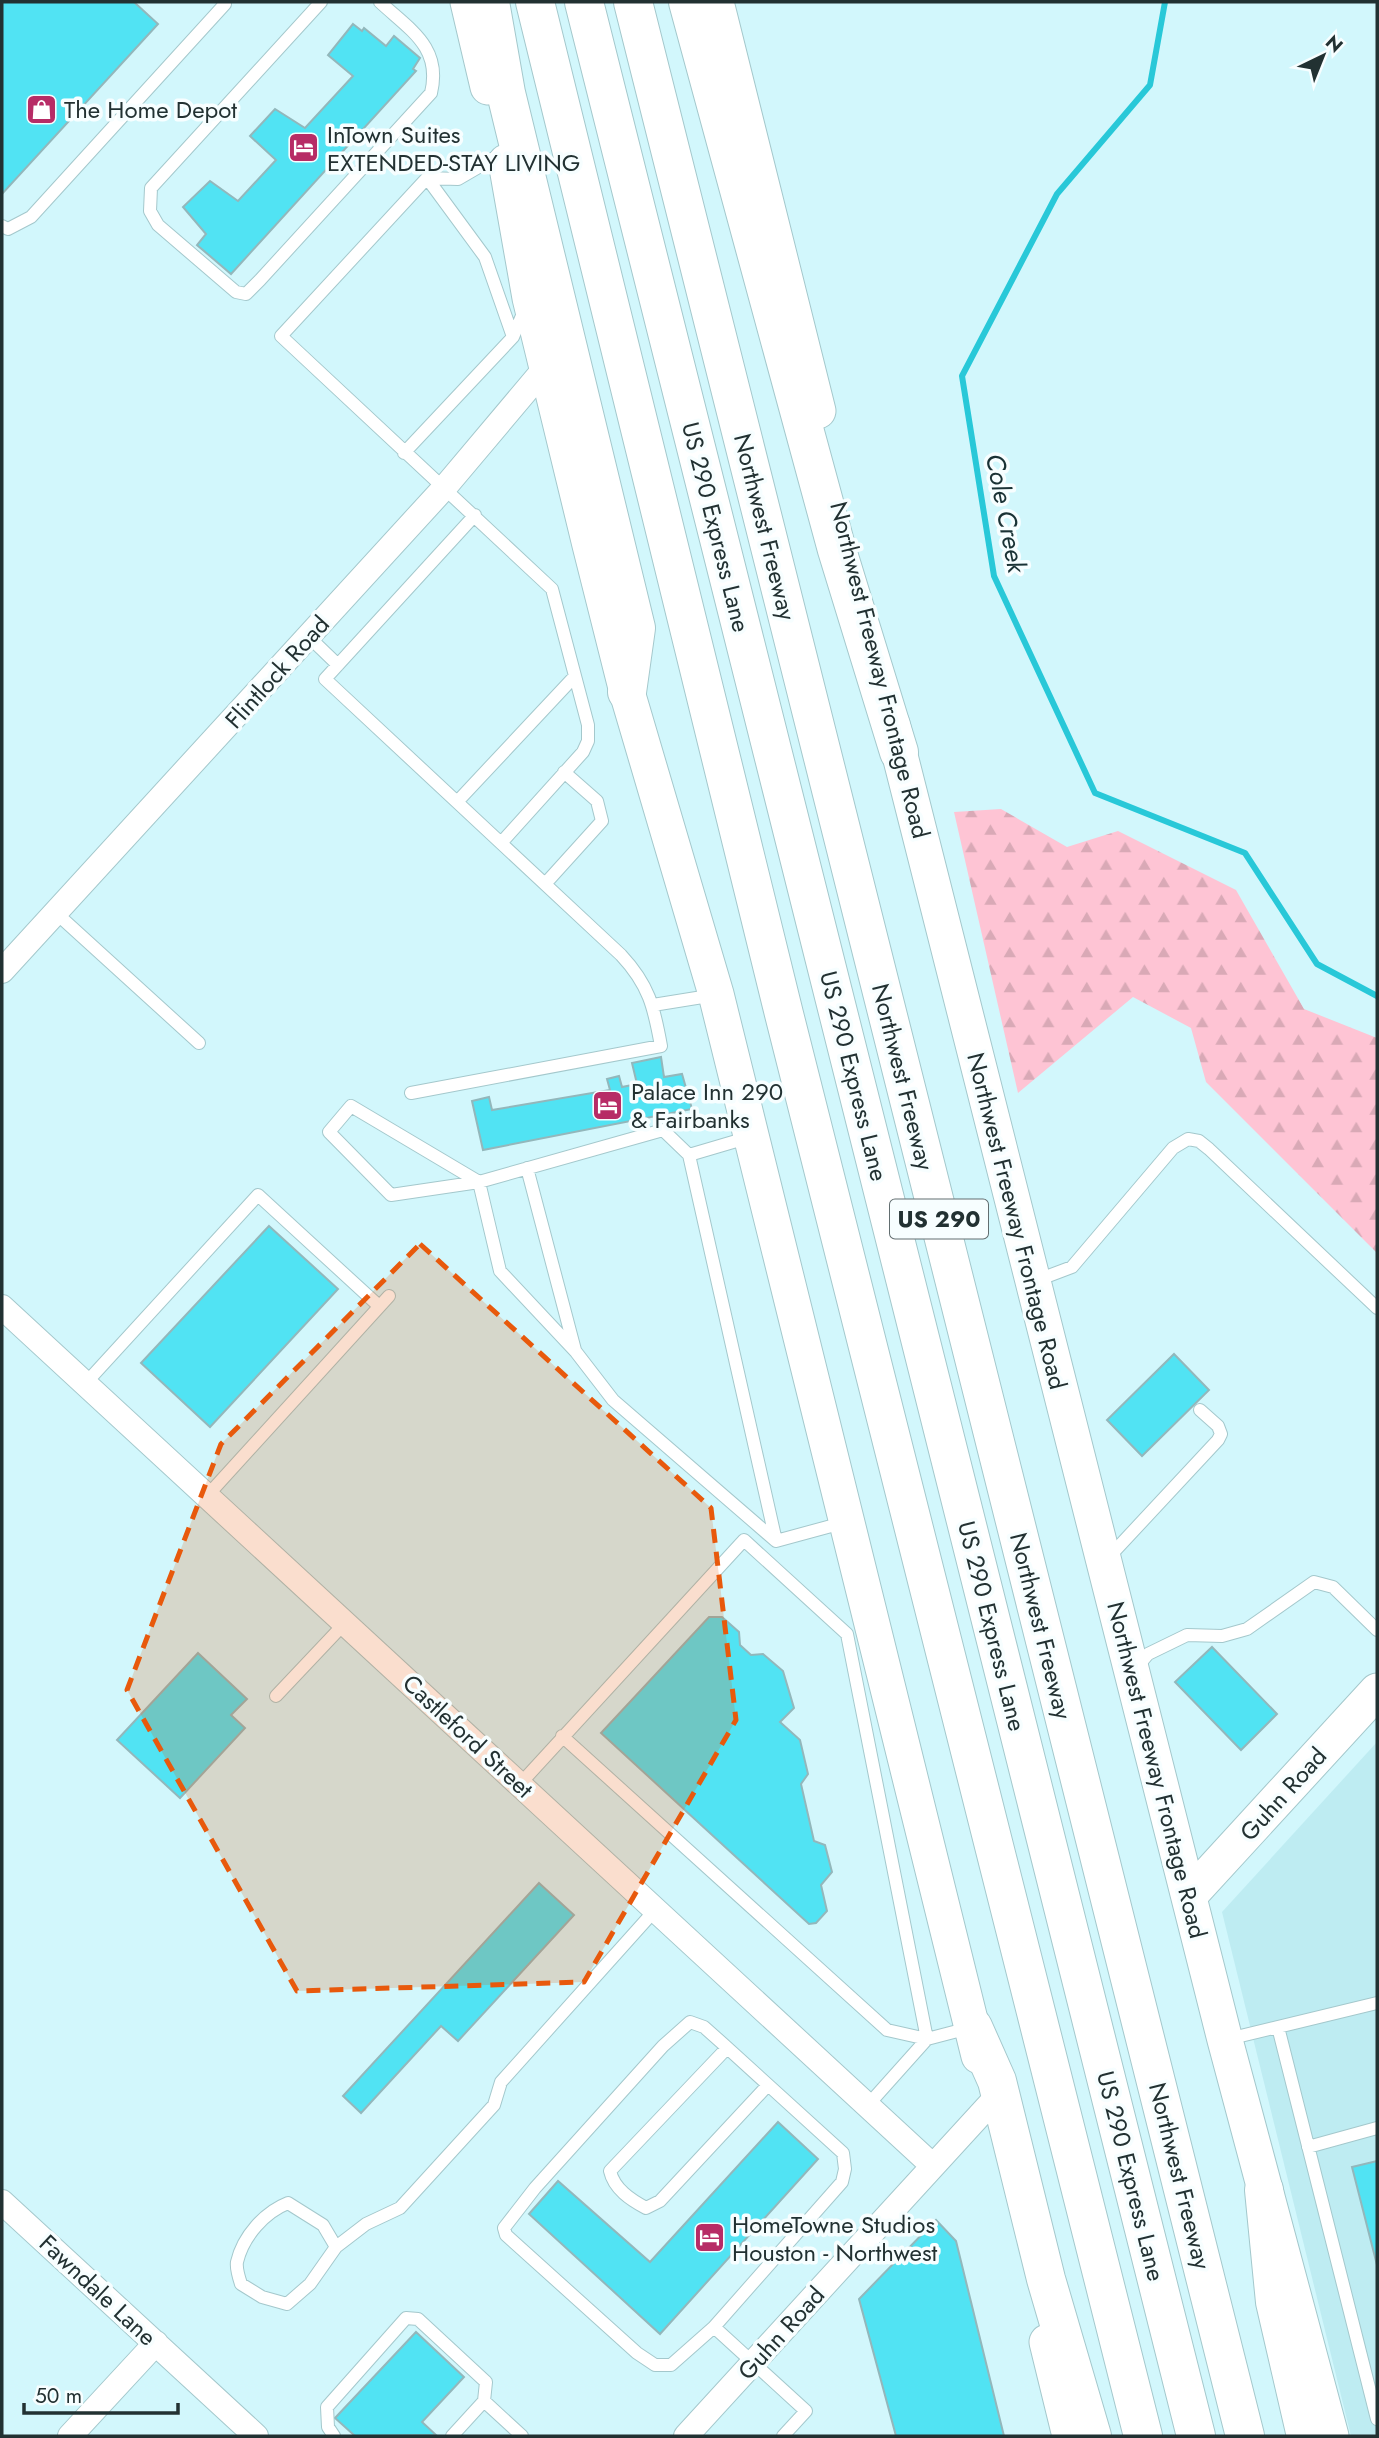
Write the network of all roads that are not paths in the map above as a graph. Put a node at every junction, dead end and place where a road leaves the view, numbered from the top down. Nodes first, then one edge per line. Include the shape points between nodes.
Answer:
1 (223, 2) edge
2 (321, 2) edge
3 (380, 2) edge
4 (468, 2) edge
5 (490, 2) edge
6 (535, 2) edge
7 (584, 2) edge
8 (634, 2) edge
9 (688, 2) edge
10 (716, 2) edge
11 (505, 152) junction
12 (427, 178) junction
13 (2, 226) edge
14 (530, 298) junction
15 (513, 337) junction
16 (546, 367) junction
17 (404, 453) junction
18 (445, 487) junction
19 (475, 515) junction
20 (309, 637) junction
21 (338, 665) junction
22 (575, 676) junction
23 (627, 692) junction
24 (899, 752) junction
25 (564, 772) junction
26 (457, 802) junction
27 (501, 843) junction
28 (545, 884) junction
29 (55, 912) junction
30 (2, 971) edge
31 (716, 994) junction
32 (653, 1005) junction
33 (199, 1043) dead end
34 (411, 1093) dead end
35 (750, 1137) junction
36 (689, 1155) junction
37 (527, 1168) junction
38 (479, 1182) junction
39 (1032, 1282) junction
40 (389, 1296) dead end
41 (379, 1306) junction
42 (2, 1307) edge
43 (1377, 1308) edge
44 (576, 1352) junction
45 (85, 1384) junction
46 (1200, 1410) dead end
47 (207, 1496) junction
48 (847, 1522) junction
49 (776, 1541) junction
50 (1104, 1562) junction
51 (345, 1623) junction
52 (1377, 1630) edge
53 (862, 1638) junction
54 (1132, 1672) junction
55 (1377, 1691) edge
56 (276, 1696) dead end
57 (562, 1736) junction
58 (520, 1784) junction
59 (1189, 1896) junction
60 (656, 1909) junction
61 (1377, 2003) edge
62 (973, 2026) junction
63 (1278, 2027) junction
64 (927, 2039) junction
65 (1225, 2040) junction
66 (727, 2048) junction
67 (768, 2085) junction
68 (868, 2105) junction
69 (989, 2105) junction
70 (1377, 2128) edge
71 (1308, 2147) junction
72 (933, 2166) junction
73 (1264, 2190) junction
74 (2, 2202) edge
75 (336, 2247) junction
76 (713, 2327) junction
77 (156, 2343) junction
78 (752, 2364) junction
79 (484, 2401) junction
80 (1377, 2419) edge
81 (70, 2436) edge
82 (256, 2436) edge
83 (334, 2436) edge
84 (452, 2436) edge
85 (522, 2436) edge
86 (686, 2436) edge
87 (783, 2436) edge
88 (1070, 2436) edge
89 (1092, 2436) edge
90 (1143, 2436) edge
91 (1196, 2436) edge
92 (1245, 2436) edge
93 (1306, 2436) edge
94 (1331, 2436) edge

1 - 13 lane via 31,217 8,229
2 - 3 lane via 151,188 150,211 158,225 236,292 246,294 260,280 430,93 436,73 425,44
4 - 11 main road
5 - 23 highway via 506,93 636,628
6 - 90 highway via 784,1014
7 - 91 highway, US 290 Express Lane
8 - 92 highway, Northwest Freeway / US 290
9 - 24 highway via 837,550
10 - 24 main road, Northwest Freeway Frontage Road
11 - 12 lane via 458,179
11 - 14 main road
12 - 15 lane via 485,257
12 - 17 lane via 281,336
14 - 15 lane
14 - 16 main road
15 - 17 lane
16 - 18 street, Flintlock Road
16 - 23 main road
17 - 18 lane
18 - 19 lane
18 - 20 street, Flintlock Road
19 - 21 lane
19 - 22 lane via 552,589
20 - 21 lane
20 - 29 street, Flintlock Road
21 - 26 lane via 325,679
22 - 25 lane via 588,741
22 - 26 lane
23 - 31 main road
24 - 39 main road, Northwest Freeway Frontage Road
25 - 27 lane
25 - 28 lane via 597,801 602,821
26 - 27 lane
27 - 28 lane
28 - 32 lane via 628,962
29 - 30 street, Flintlock Road
29 - 33 lane
31 - 32 lane
31 - 35 main road
32 - 34 lane via 661,1046
35 - 36 lane
35 - 48 main road
36 - 37 lane via 663,1130
36 - 49 lane
37 - 38 lane
37 - 44 lane
38 - 38 lane via 351,1106 330,1132 391,1195
38 - 44 lane via 500,1271
39 - 43 lane via 1072,1267 1174,1148 1188,1139 1209,1149
39 - 50 main road, Northwest Freeway Frontage Road
40 - 41 lane
41 - 45 lane via 258,1195
41 - 47 lane
42 - 45 street, Castleford Street
44 - 49 lane via 613,1400
45 - 47 street, Castleford Street
46 - 50 lane via 1218,1426 1218,1440
47 - 51 street, Castleford Street
48 - 49 lane
48 - 53 main road
50 - 54 main road, Northwest Freeway Frontage Road
51 - 56 lane
51 - 58 street, Castleford Street
52 - 54 lane via 1333,1587 1314,1582 1247,1629 1229,1635 1187,1635 1148,1654
53 - 57 lane via 744,1540
53 - 62 main road
53 - 64 lane
54 - 59 main road, Northwest Freeway Frontage Road
55 - 59 main road, Guhn Road
57 - 58 lane
57 - 64 lane via 887,2030
58 - 60 street, Castleford Street
59 - 65 main road, Northwest Freeway Frontage Road
60 - 68 street, Castleford Street
60 - 75 lane via 502,2082 494,2105 400,2208 366,2224
61 - 63 lane
62 - 64 lane
62 - 69 main road
62 - 89 highway via 997,2081 1046,2279
63 - 65 lane
63 - 71 lane
64 - 68 lane
65 - 73 main road, Northwest Freeway Frontage Road
66 - 67 lane
66 - 67 lane via 610,2171 631,2200 646,2208 660,2201
66 - 76 lane via 704,2027 690,2022 680,2028 503,2228 636,2353 655,2365 671,2365
67 - 76 lane via 843,2153 845,2169 842,2182
68 - 72 street, Castleford Street
69 - 72 street, Guhn Road
69 - 88 main road
70 - 71 lane
71 - 80 lane
72 - 78 street, Guhn Road
73 - 93 highway via 1275,2302
73 - 94 main road, Northwest Freeway Frontage Road
74 - 77 street, Fawndale Lane
75 - 75 lane via 323,2225 288,2203 270,2210 251,2233 237,2263 241,2284 262,2297 287,2304 310,2284
76 - 78 lane
77 - 81 street
77 - 82 street, Fawndale Lane
78 - 86 street, Guhn Road
78 - 87 lane via 806,2411
79 - 83 lane via 486,2382 418,2319 406,2318 327,2407 328,2427
79 - 84 lane
79 - 85 lane

